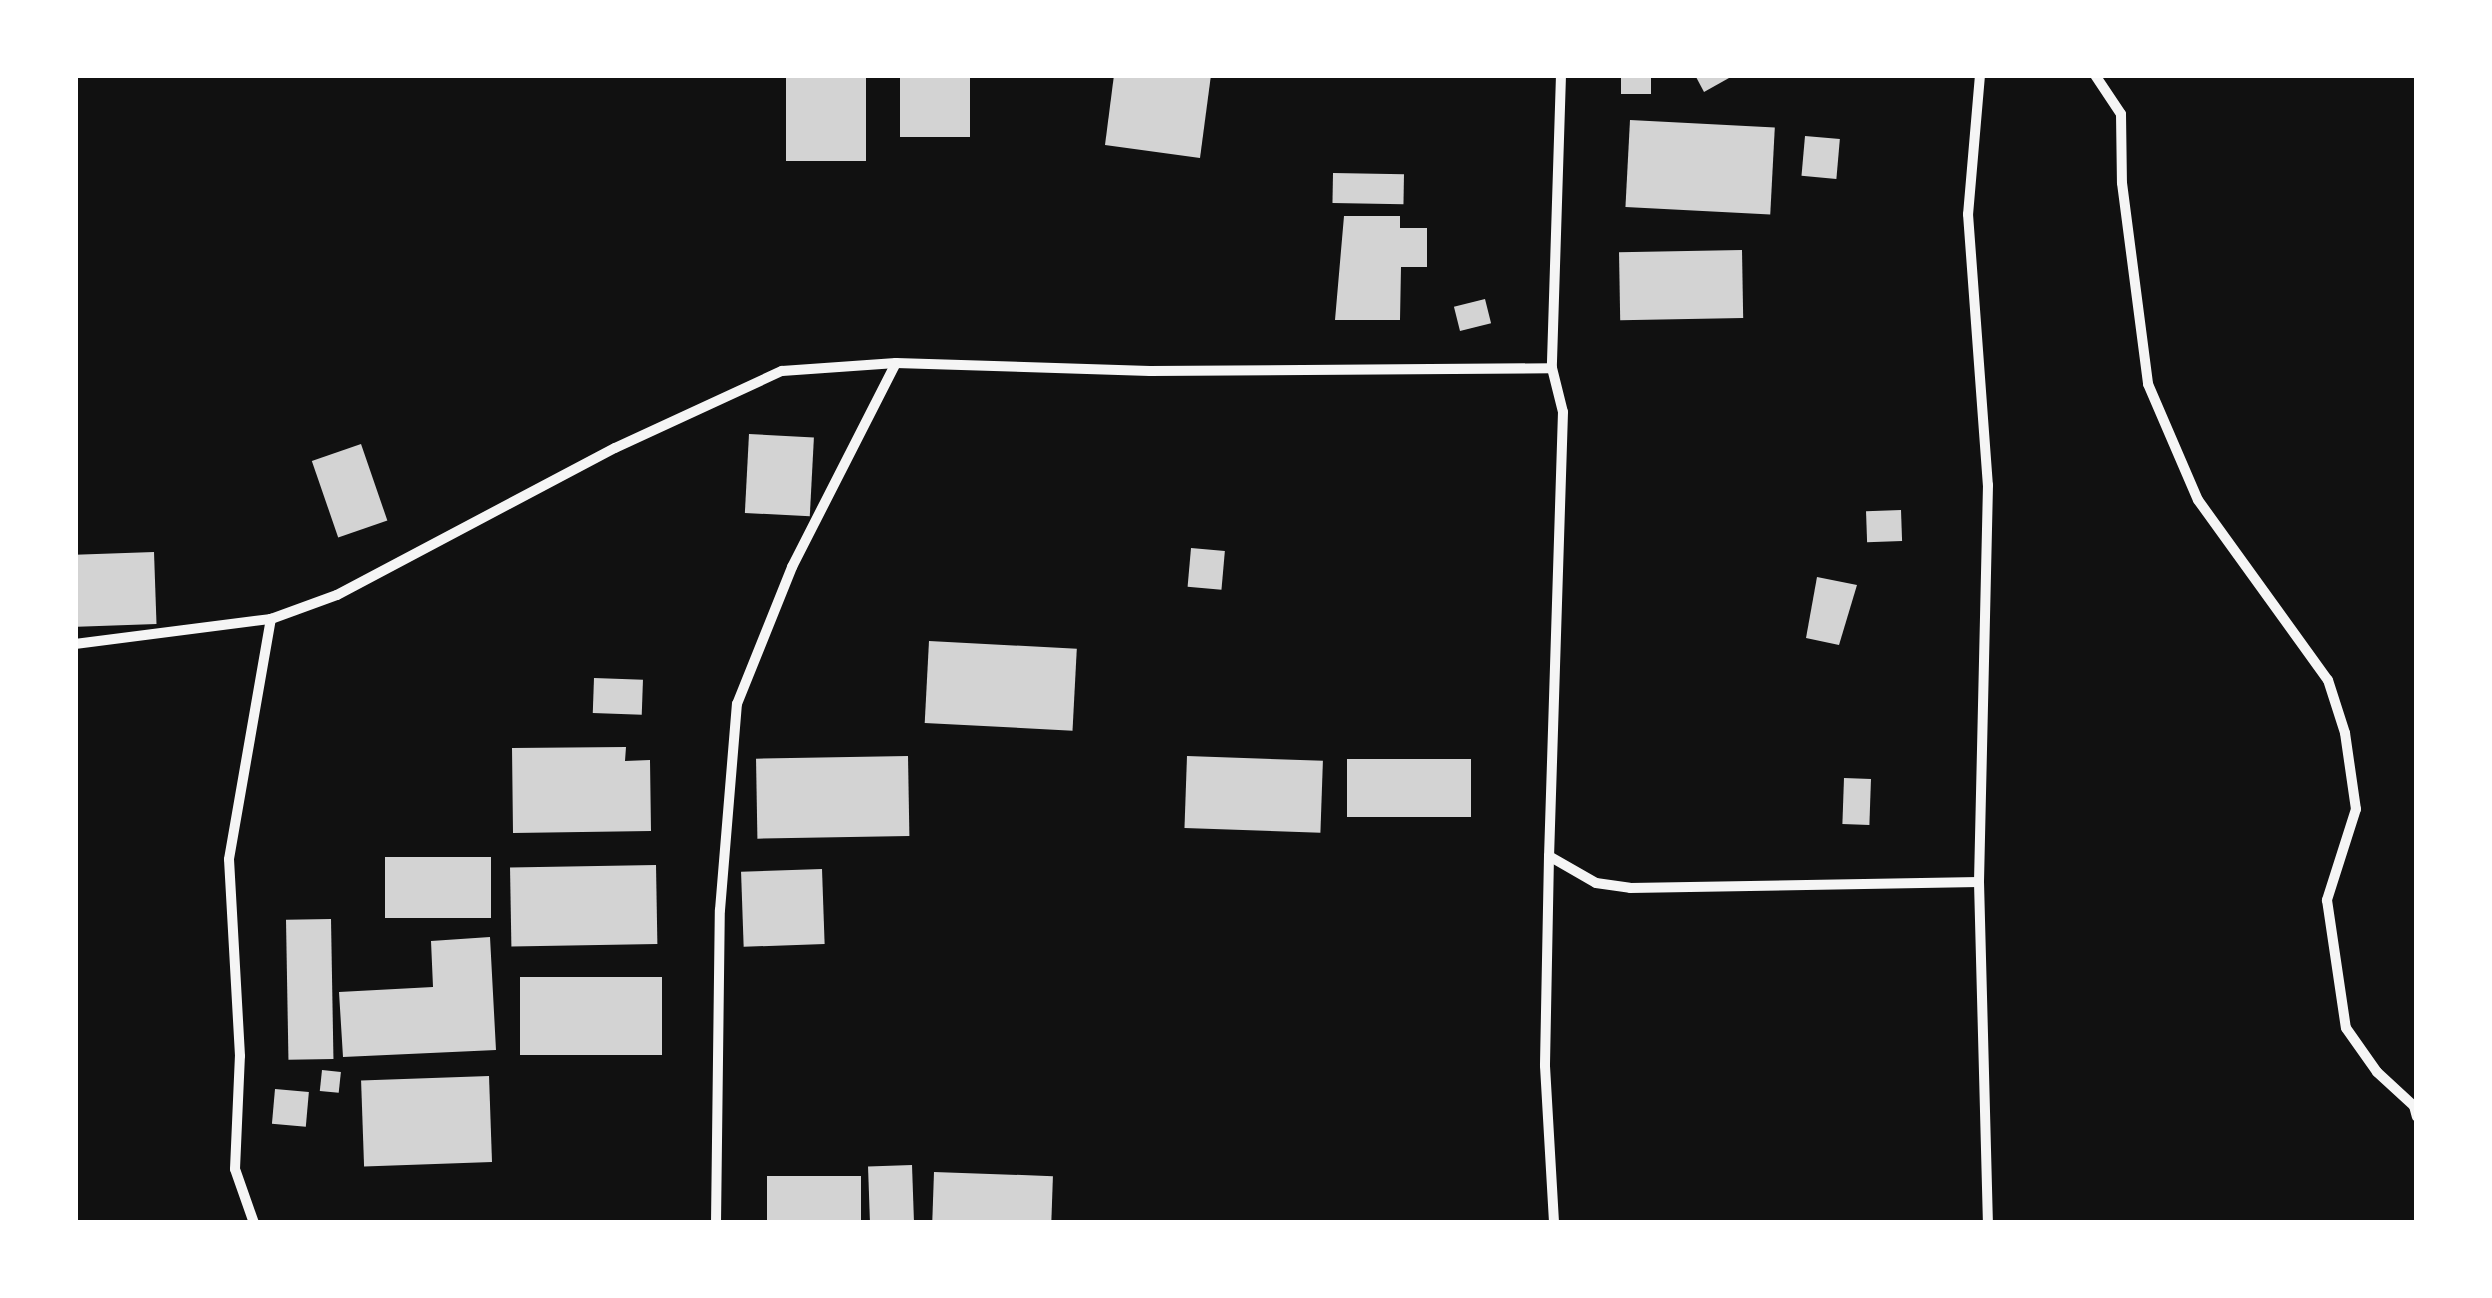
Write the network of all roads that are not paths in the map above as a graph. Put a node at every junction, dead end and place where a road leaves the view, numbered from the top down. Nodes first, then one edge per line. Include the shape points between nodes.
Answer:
1 (1561, 75) edge
2 (1980, 75) edge
3 (2095, 75) edge
4 (896, 363) junction
5 (1552, 368) junction
6 (271, 620) junction
7 (75, 644) edge
8 (1549, 856) junction
9 (1979, 882) junction
10 (2417, 1118) edge
11 (254, 1223) edge
12 (716, 1223) edge
13 (1554, 1223) edge
14 (1988, 1223) edge

1 - 5 street
2 - 9 street via 1968,214 1988,485
3 - 10 street via 2121,114 2122,184 2148,384 2198,500 2328,680 2345,733 2356,808 2327,900 2346,1028 2376,1072 2414,1106
4 - 5 street via 1150,371
4 - 6 street via 782,370 615,448 336,595
4 - 12 street via 792,567 737,704 720,910
5 - 8 street via 1563,412
6 - 7 street
6 - 11 street via 229,859 240,1056 235,1169
8 - 9 street via 1596,882 1630,888
8 - 13 street via 1545,1066
9 - 14 street

